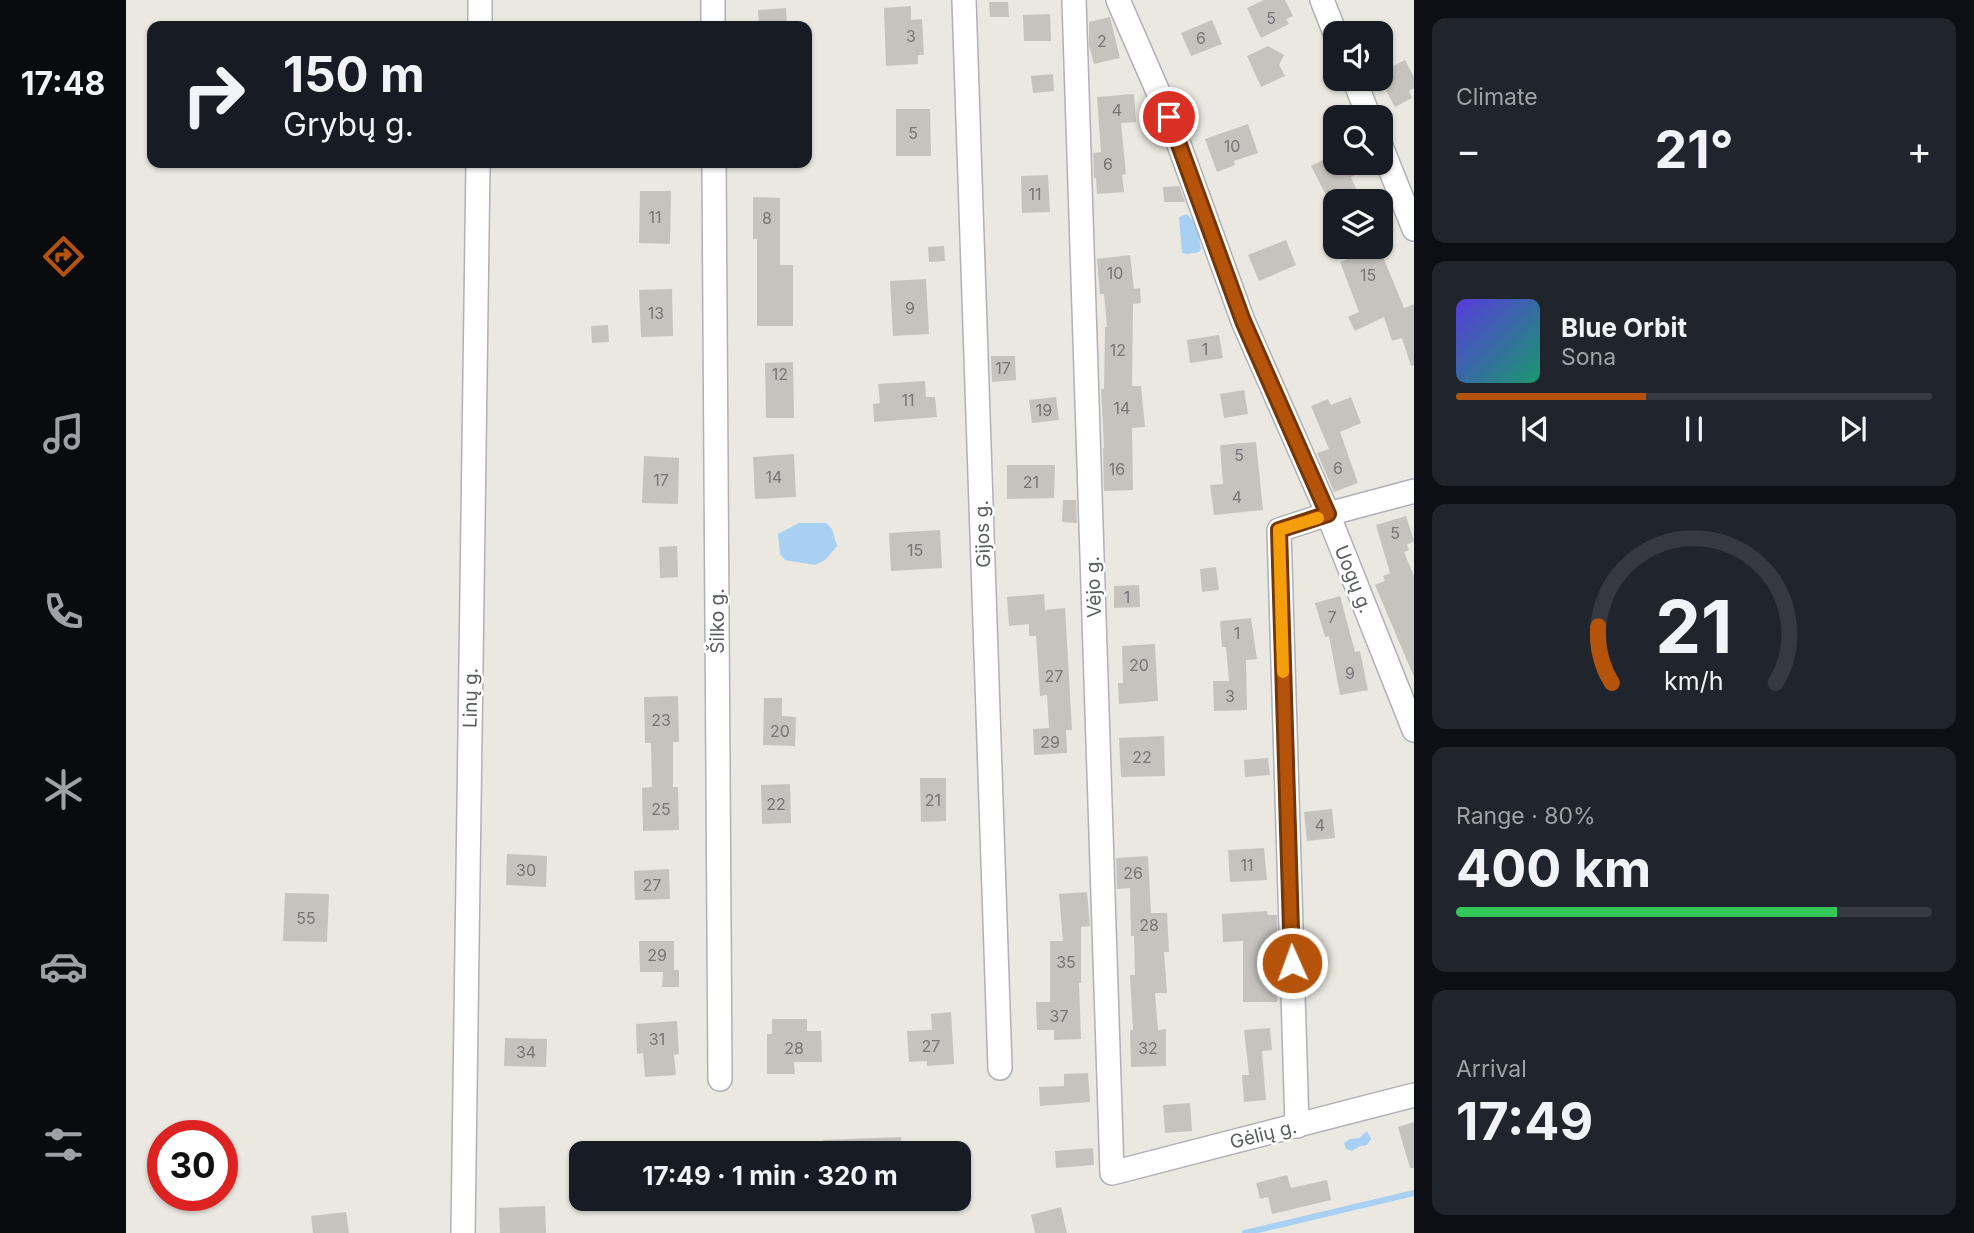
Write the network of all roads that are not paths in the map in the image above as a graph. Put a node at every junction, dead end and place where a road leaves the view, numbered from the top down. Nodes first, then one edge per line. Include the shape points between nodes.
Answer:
1 (480, 0) edge
2 (713, 0) edge
3 (964, 0) edge
4 (1074, 0) edge
5 (1118, 0) edge
6 (1322, 0) edge
7 (480, 21) edge
8 (713, 21) edge
9 (1330, 21) edge
10 (478, 168) edge
11 (714, 168) edge
12 (1393, 175) edge
13 (1414, 229) edge
14 (1414, 491) edge
15 (1328, 514) junction
16 (1414, 730) edge
17 (1000, 1068) dead end
18 (720, 1079) dead end
19 (1414, 1095) edge
20 (1297, 1126) junction
21 (1112, 1173) joint
22 (463, 1233) edge

1 - 7 street
2 - 8 street
3 - 17 street, Gijos g.
4 - 21 street, Vėjo g.
5 - 15 street, Uogų g. via 1169,117 1243,321
6 - 9 street
10 - 22 street, Linų g.
11 - 18 street, Šilko g.
12 - 13 street
14 - 15 street
15 - 16 street, Uogų g.
15 - 20 street via 1279,530
19 - 20 street, Gėlių g.
20 - 21 street, Gėlių g.

